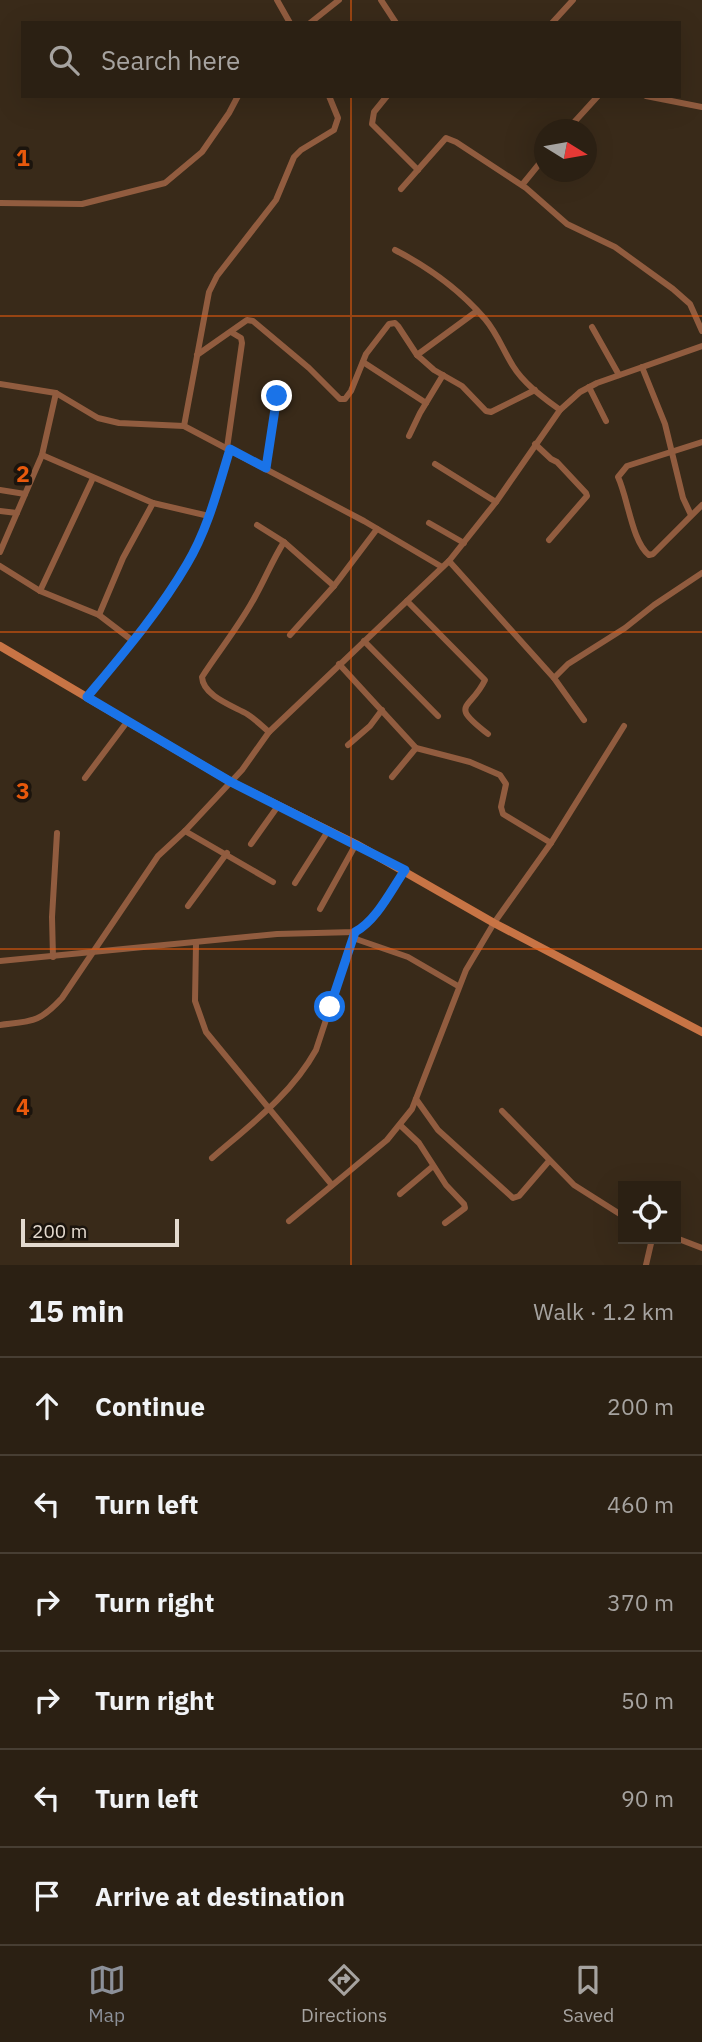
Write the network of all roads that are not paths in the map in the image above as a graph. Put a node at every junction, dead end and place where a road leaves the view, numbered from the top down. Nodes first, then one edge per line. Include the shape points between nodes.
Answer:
1 (277, 0) edge
2 (338, 0) edge
3 (381, 0) edge
4 (573, 0) edge
5 (289, 21) edge
6 (312, 21) edge
7 (395, 21) edge
8 (554, 21) edge
9 (237, 98) edge
10 (329, 98) edge
11 (385, 98) edge
12 (596, 98) edge
13 (656, 98) edge
14 (702, 107) edge
15 (577, 119) edge
16 (418, 170) junction
17 (534, 170) edge
18 (522, 185) junction
19 (401, 189) dead end
20 (0, 202) edge
21 (395, 250) dead end
22 (477, 311) junction
23 (592, 327) dead end
24 (702, 331) edge
25 (231, 332) junction
26 (702, 346) edge
27 (197, 355) junction
28 (417, 355) junction
29 (363, 362) junction
30 (642, 367) junction
31 (443, 375) junction
32 (619, 375) junction
33 (0, 384) edge
34 (589, 387) junction
35 (535, 390) junction
36 (56, 393) junction
37 (277, 396) dead end
38 (426, 403) junction
39 (560, 410) junction
40 (606, 421) dead end
41 (184, 426) junction
42 (409, 436) dead end
43 (702, 442) edge
44 (535, 444) junction
45 (228, 448) junction
46 (672, 452) junction
47 (42, 455) junction
48 (435, 464) dead end
49 (266, 468) junction
50 (93, 478) junction
51 (0, 490) edge
52 (25, 494) junction
53 (496, 502) junction
54 (153, 503) junction
55 (702, 506) edge
56 (0, 511) edge
57 (17, 513) junction
58 (691, 515) junction
59 (209, 516) junction
60 (429, 523) dead end
61 (257, 525) dead end
62 (377, 528) junction
63 (549, 540) dead end
64 (284, 542) junction
65 (464, 543) junction
66 (0, 552) edge
67 (449, 561) junction
68 (0, 566) edge
69 (442, 567) junction
70 (702, 573) edge
71 (334, 586) junction
72 (40, 591) junction
73 (407, 601) junction
74 (99, 615) junction
75 (290, 635) dead end
76 (133, 641) junction
77 (364, 641) junction
78 (0, 646) edge
79 (339, 664) junction
80 (554, 678) junction
81 (87, 697) junction
82 (382, 710) junction
83 (438, 716) dead end
84 (584, 720) dead end
85 (127, 722) junction
86 (624, 726) dead end
87 (270, 732) junction
88 (488, 734) dead end
89 (348, 745) dead end
90 (416, 748) junction
91 (391, 777) dead end
92 (85, 778) dead end
93 (231, 782) junction
94 (278, 806) junction
95 (185, 831) junction
96 (328, 831) junction
97 (57, 833) dead end
98 (551, 843) junction
99 (251, 844) dead end
100 (356, 844) junction
101 (227, 853) junction
102 (405, 870) junction
103 (273, 882) dead end
104 (295, 883) dead end
105 (188, 906) dead end
106 (320, 909) dead end
107 (494, 923) junction
108 (354, 935) junction
109 (196, 944) junction
110 (91, 954) junction
111 (53, 957) junction
112 (0, 961) edge
113 (458, 986) junction
114 (0, 1025) edge
115 (702, 1032) edge
116 (416, 1099) junction
117 (270, 1108) junction
118 (502, 1111) dead end
119 (400, 1125) junction
120 (212, 1158) dead end
121 (549, 1161) junction
122 (432, 1167) junction
123 (332, 1185) junction
124 (400, 1194) dead end
125 (618, 1213) edge
126 (289, 1221) dead end
127 (446, 1223) dead end
128 (681, 1240) edge
129 (651, 1244) edge
130 (702, 1248) edge
131 (646, 1265) edge

1 - 5 street
2 - 6 street
3 - 7 street
4 - 8 street
9 - 20 street via 202,152 165,183 82,204
10 - 27 street via 338,118 334,130 301,149 276,200 217,276 209,292
11 - 16 street via 374,112 372,124
12 - 15 street
13 - 14 street
16 - 18 street via 446,138
16 - 19 street
17 - 18 street
18 - 24 street via 567,224 615,247 685,298
21 - 22 street via 450,284
22 - 28 street
22 - 35 street via 514,368
23 - 32 street
25 - 27 street
25 - 29 street via 247,320 253,321 340,398 347,397
25 - 45 street via 243,341
26 - 30 street
27 - 41 street
28 - 29 street via 398,326 391,323
28 - 31 street
29 - 38 street
30 - 32 street
30 - 46 street via 666,424
31 - 35 street via 491,412
31 - 38 street
32 - 34 street
33 - 36 street
34 - 39 street
34 - 40 street
35 - 39 street
36 - 41 street via 98,418
36 - 47 street
37 - 49 street
38 - 42 street
39 - 44 street
41 - 45 street
43 - 46 street
44 - 53 street
44 - 63 street via 587,496
45 - 49 street
45 - 59 street
46 - 58 street
46 - 58 street via 627,467 618,477 645,553 653,554
47 - 50 street
47 - 52 street
48 - 53 street
49 - 62 street
50 - 54 street
50 - 72 street
51 - 52 street
52 - 57 street
53 - 65 street
54 - 59 street
54 - 74 street via 122,558
55 - 58 street
56 - 57 street
57 - 66 street
59 - 76 street via 187,564
60 - 65 street
61 - 64 street
62 - 69 street
62 - 71 street
64 - 71 street
64 - 87 street via 233,634 202,677 206,688
65 - 67 street
67 - 69 street
67 - 80 street
68 - 72 street
69 - 73 street
70 - 80 street
71 - 75 street
72 - 74 street
73 - 77 street
73 - 88 street via 485,680 465,712
74 - 76 street
76 - 81 street
77 - 79 street
77 - 83 street
78 - 81 street
79 - 82 street
79 - 87 street
80 - 84 street
81 - 85 street
82 - 89 street
82 - 90 street
85 - 92 street
85 - 93 street
86 - 98 street
87 - 93 street
90 - 91 street
90 - 98 street via 459,758 500,775 506,784 503,814
93 - 94 street
93 - 95 street
94 - 96 street
94 - 99 street
95 - 101 street
95 - 110 street via 158,856
96 - 100 street
96 - 104 street
97 - 111 street
98 - 107 street
100 - 102 street
100 - 106 street
101 - 103 street
101 - 105 street
102 - 107 street
102 - 108 street
107 - 113 street
107 - 115 street
108 - 109 street via 277,934
108 - 113 street via 408,957
108 - 117 street via 316,1050 307,1067
109 - 110 street
109 - 117 street via 199,1018 232,1066
110 - 111 street
110 - 114 street via 47,1015
111 - 112 street
113 - 116 street
116 - 119 street
116 - 121 street via 438,1130 513,1198
117 - 120 street
117 - 123 street
118 - 121 street
119 - 122 street via 419,1143
119 - 123 street
121 - 125 street via 574,1185
122 - 124 street
122 - 127 street via 464,1204
123 - 126 street
128 - 130 street
129 - 131 street

